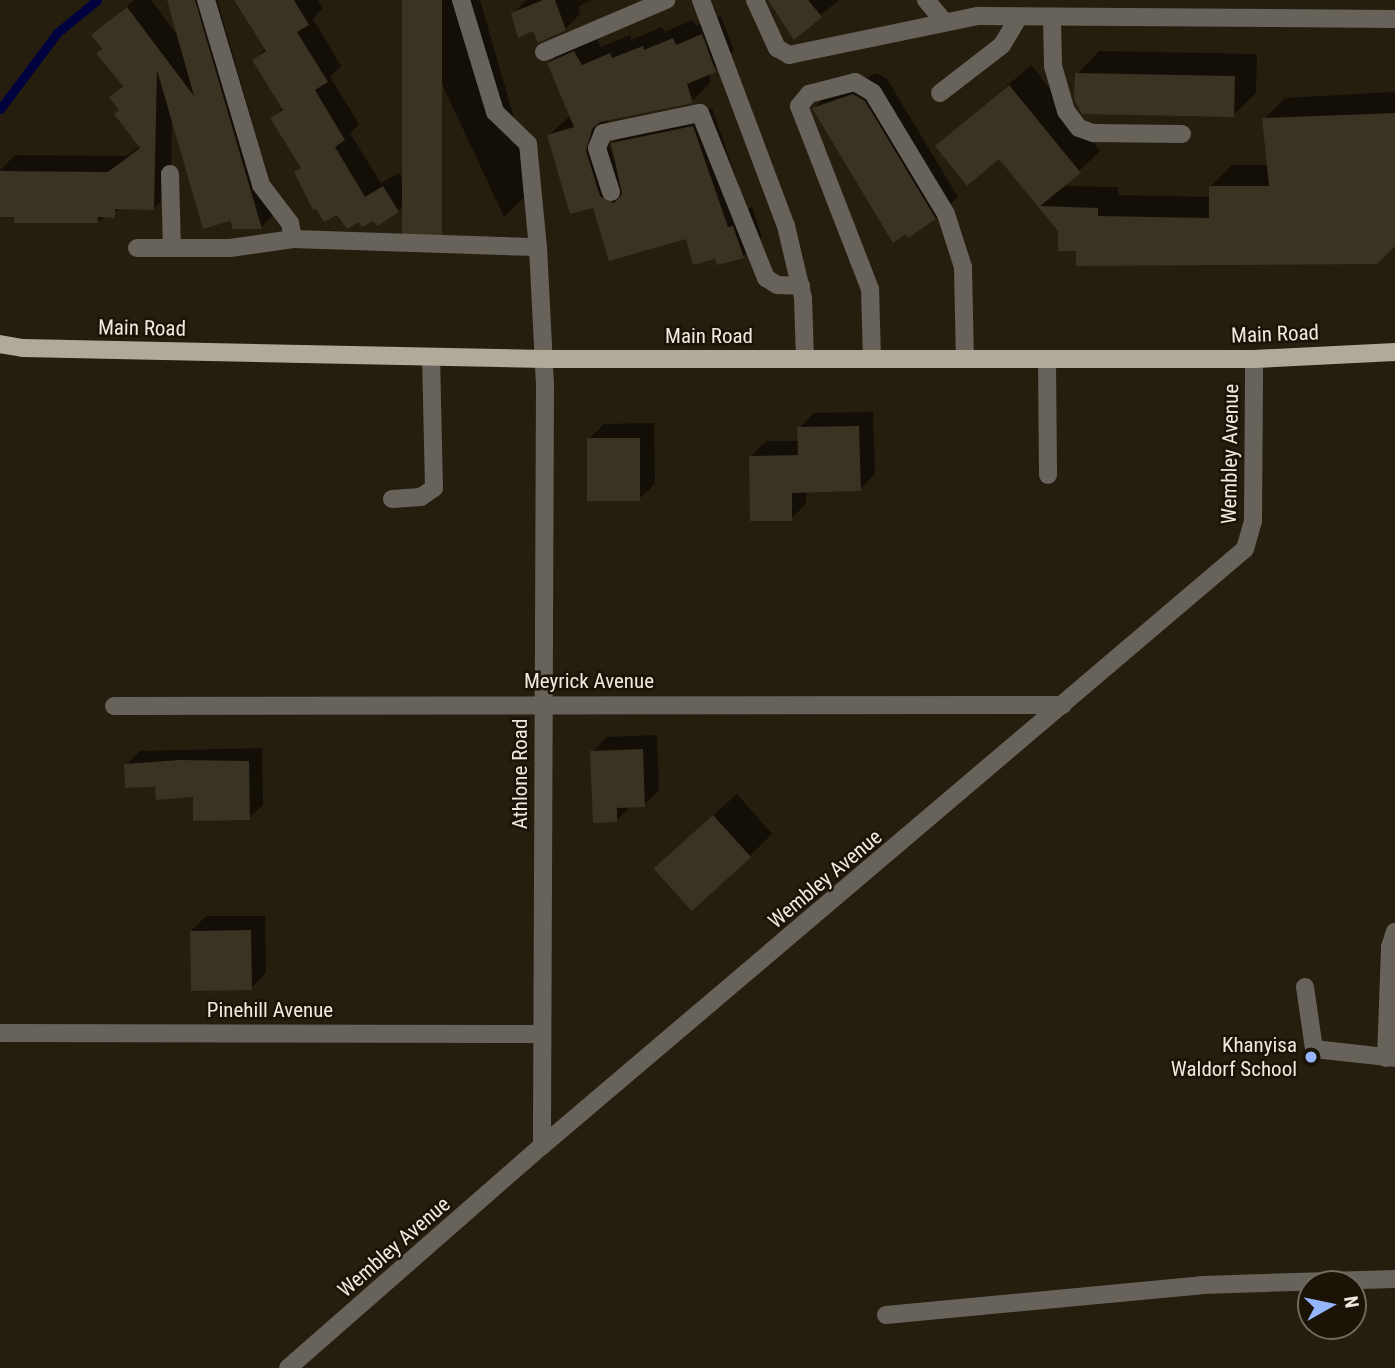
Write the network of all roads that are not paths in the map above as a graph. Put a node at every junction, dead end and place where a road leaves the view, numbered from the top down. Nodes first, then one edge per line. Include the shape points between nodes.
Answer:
1 (205, 0) edge
2 (461, 0) edge
3 (666, 0) edge
4 (701, 0) edge
5 (755, 0) edge
6 (926, 0) edge
7 (1019, 17) junction
8 (1052, 17) junction
9 (1395, 19) edge
10 (943, 20) junction
11 (544, 52) dead end
12 (940, 93) dead end
13 (1182, 134) dead end
14 (170, 174) dead end
15 (611, 192) dead end
16 (293, 239) junction
17 (538, 247) junction
18 (137, 248) dead end
19 (172, 248) junction
20 (801, 286) junction
21 (0, 344) edge
22 (23, 348) junction
23 (1395, 352) edge
24 (0, 353) edge
25 (431, 357) junction
26 (545, 359) junction
27 (805, 359) junction
28 (872, 359) junction
29 (965, 359) junction
30 (1047, 359) junction
31 (1254, 359) junction
32 (1048, 475) dead end
33 (392, 499) dead end
34 (543, 703) junction
35 (1063, 705) junction
36 (114, 706) dead end
37 (1395, 932) edge
38 (1305, 987) dead end
39 (0, 1033) edge
40 (541, 1034) junction
41 (1390, 1058) edge
42 (542, 1146) junction
43 (1395, 1279) edge
44 (886, 1315) dead end
45 (288, 1368) edge

1 - 16 street via 261,185 290,223
2 - 17 street, Athlone Road via 495,112 528,144
3 - 11 street
4 - 20 street via 786,226
5 - 10 street via 777,48 789,55
6 - 10 street
7 - 8 street
7 - 10 street
7 - 12 street via 1002,45
8 - 9 street
8 - 13 street via 1053,66 1066,111 1079,128 1093,133
14 - 19 street
15 - 20 street via 597,148 603,133 700,113 763,271 778,285
16 - 17 street
16 - 19 street via 230,248
17 - 26 street, Athlone Road
18 - 19 street
20 - 27 street
21 - 22 main road, Main Road
22 - 24 main road, Main Road
22 - 25 main road, Main Road
23 - 31 main road, Main Road
25 - 26 main road, Main Road
25 - 33 street via 434,488 421,497
26 - 27 main road, Main Road
26 - 34 street, Athlone Road
27 - 28 main road, Main Road
28 - 29 main road, Main Road
28 - 29 street via 871,293 799,106 809,94 855,82 873,93 946,214 963,267
29 - 30 main road, Main Road
30 - 31 main road, Main Road
30 - 32 street
31 - 35 street, Wembley Avenue via 1251,541
34 - 35 street, Meyrick Avenue
34 - 36 street, Meyrick Avenue
34 - 40 street, Athlone Road
35 - 42 street, Wembley Avenue
37 - 41 street via 1390,947
38 - 41 street via 1314,1049
39 - 40 street, Pinehill Avenue
40 - 42 street, Athlone Road
42 - 45 street, Wembley Avenue
43 - 44 street via 1202,1285

